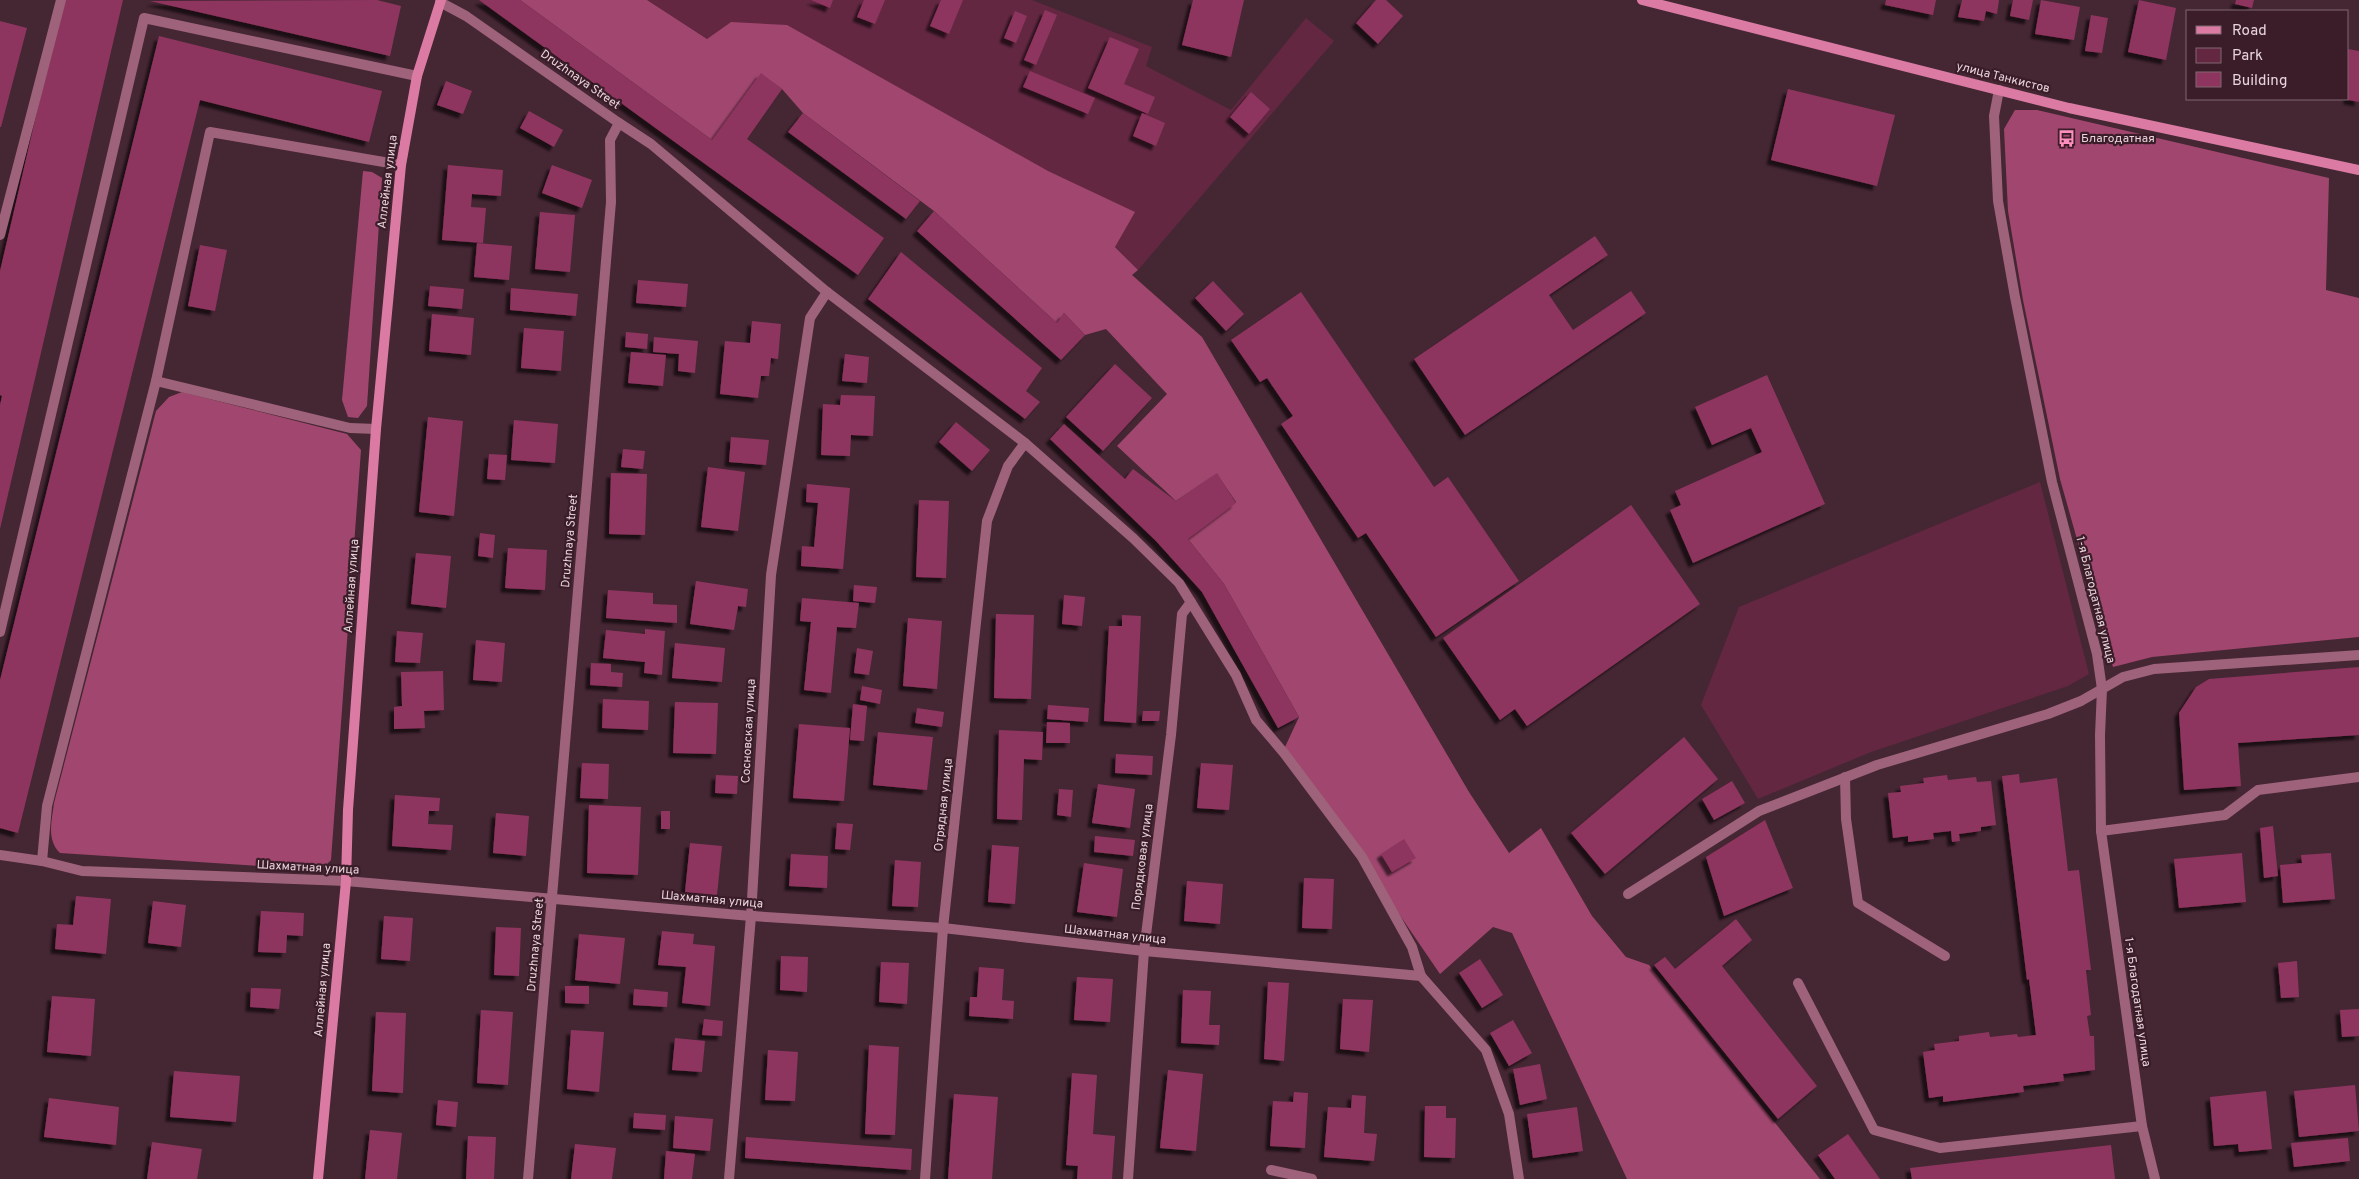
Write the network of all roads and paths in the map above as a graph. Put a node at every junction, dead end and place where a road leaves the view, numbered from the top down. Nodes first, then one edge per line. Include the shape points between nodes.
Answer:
1 (61, 0) edge
2 (1642, 0) edge
3 (438, 1) edge
4 (417, 76) junction
5 (1999, 90) junction
6 (619, 123) junction
7 (401, 165) junction
8 (2359, 170) edge
9 (0, 236) edge
10 (827, 292) junction
11 (156, 381) junction
12 (376, 429) junction
13 (1025, 442) junction
14 (1191, 602) junction
15 (0, 632) edge
16 (2359, 655) edge
17 (2102, 688) junction
18 (1846, 777) junction
19 (2359, 777) edge
20 (2101, 831) junction
21 (0, 855) edge
22 (42, 861) junction
23 (346, 881) junction
24 (1628, 894) dead end
25 (553, 899) junction
26 (751, 916) junction
27 (943, 928) junction
28 (1144, 952) junction
29 (1945, 956) dead end
30 (1421, 976) junction
31 (1798, 983) dead end
32 (2142, 1126) junction
33 (1271, 1170) dead end
34 (318, 1179) edge
35 (528, 1179) edge
36 (729, 1179) edge
37 (925, 1179) edge
38 (1128, 1179) edge
39 (1312, 1179) edge
40 (1519, 1179) edge
41 (2154, 1179) edge

1 - 9 street
2 - 5 street, улица Танкистов
3 - 4 street, Аллейная улица
3 - 6 street, Druzhnaya Street via 466,16
4 - 7 street, Аллейная улица
4 - 15 street via 144,18
5 - 8 street, улица Танкистов
5 - 17 street, 1-я Благодатная улица via 1994,116 1998,201 2052,482 2097,654
6 - 10 street via 651,144
6 - 25 street, Druzhnaya Street via 610,140 611,202
7 - 11 street via 210,132
7 - 12 street, Аллейная улица
10 - 13 street
10 - 26 street, Сосновская улица via 810,318 771,575
11 - 12 street via 350,428
11 - 22 street via 47,806
12 - 23 street, Аллейная улица
13 - 14 street via 1134,538 1179,583
13 - 27 street, Отрядная улица via 1008,466 987,521
14 - 28 street, Порядковая улица via 1182,614 1171,735
14 - 30 street via 1236,675 1256,720 1362,857 1412,947
16 - 17 street via 2154,669 2123,677
17 - 18 street via 2081,701 2048,714
17 - 20 street, 1-я Благодатная улица
18 - 24 street via 1759,811
18 - 29 street via 1846,819 1858,903
19 - 20 street via 2258,790 2225,815
20 - 32 street, 1-я Благодатная улица
21 - 22 street, Шахматная улица
22 - 23 street, Шахматная улица via 82,871
23 - 25 street, Шахматная улица
23 - 34 street, Аллейная улица
25 - 26 street, Шахматная улица
25 - 35 street, Druzhnaya Street
26 - 27 street, Шахматная улица
26 - 36 street, Сосновская улица
27 - 28 street, Шахматная улица
27 - 37 street, Отрядная улица
28 - 30 street, Шахматная улица
28 - 38 street, Порядковая улица
30 - 40 street via 1486,1050 1509,1114
31 - 32 street via 1874,1130 1940,1148
32 - 41 street, 1-я Благодатная улица
33 - 39 street

